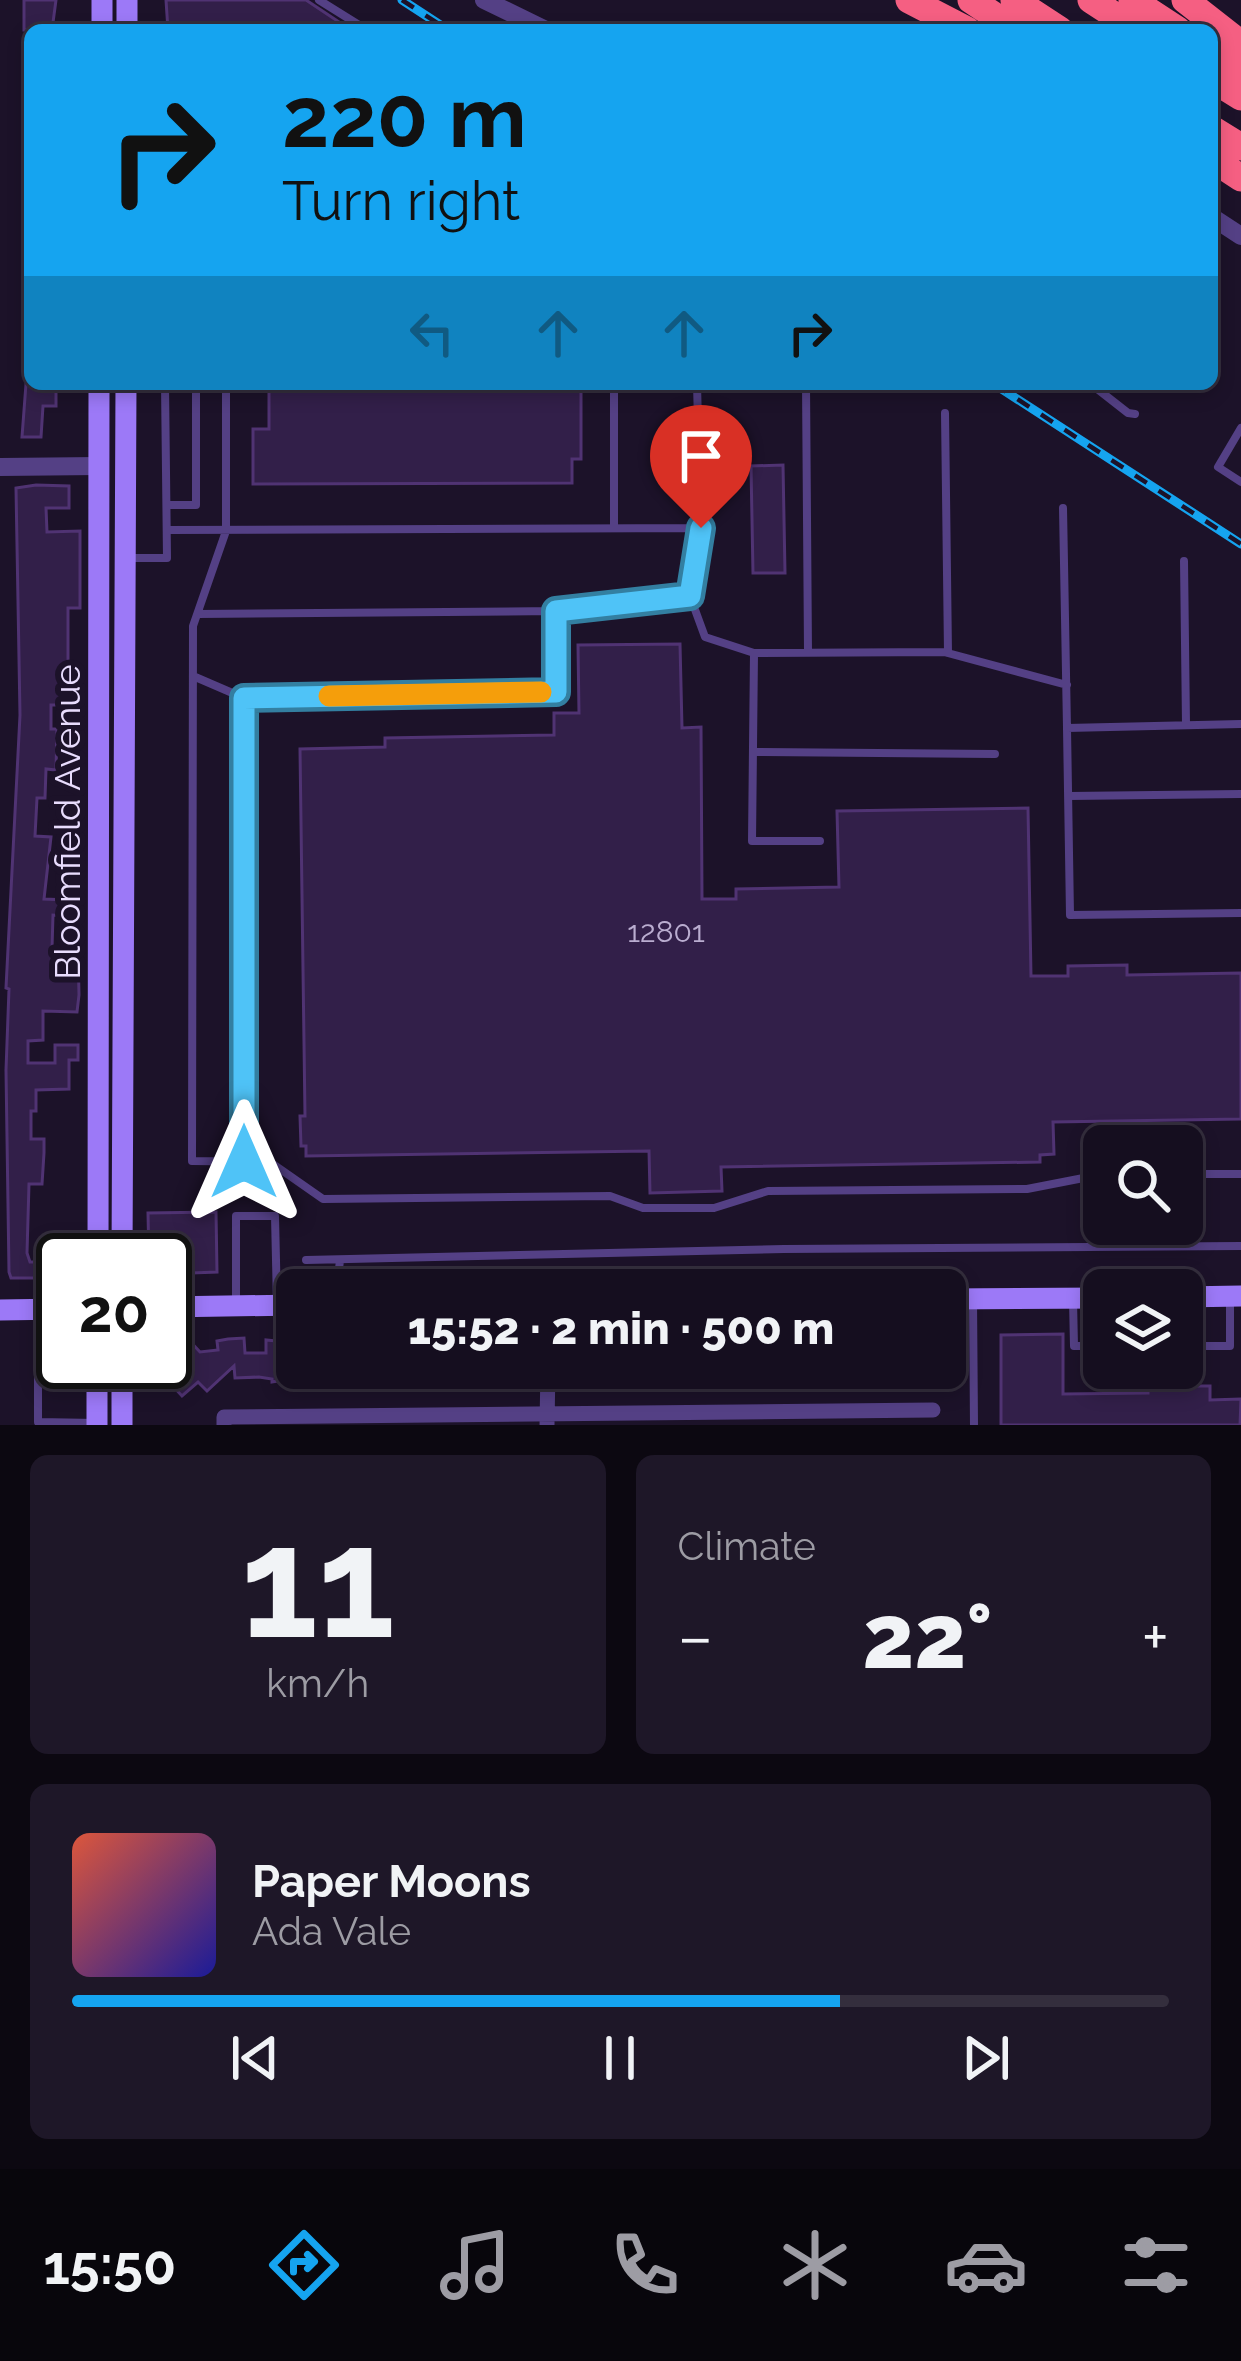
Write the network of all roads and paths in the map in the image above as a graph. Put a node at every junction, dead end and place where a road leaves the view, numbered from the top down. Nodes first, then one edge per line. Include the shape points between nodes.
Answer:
1 (319, 0) edge
2 (484, 0) edge
3 (909, 0) edge
4 (971, 0) edge
5 (1014, 0) edge
6 (1090, 0) edge
7 (1132, 0) edge
8 (1185, 0) edge
9 (506, 6) edge
10 (357, 24) edge
11 (536, 24) edge
12 (955, 24) edge
13 (1007, 24) edge
14 (1051, 24) edge
15 (1128, 24) edge
16 (1169, 24) edge
17 (1216, 24) edge
18 (99, 390) edge
19 (126, 390) edge
20 (165, 390) edge
21 (196, 390) edge
22 (226, 390) edge
23 (614, 390) edge
24 (697, 390) edge
25 (806, 390) edge
26 (1098, 390) edge
27 (945, 413) dead end
28 (1135, 414) dead end
29 (1241, 428) edge
30 (125, 448) junction
31 (98, 466) junction
32 (0, 467) edge
33 (1241, 482) edge
34 (125, 491) junction
35 (166, 505) junction
36 (1063, 508) dead end
37 (614, 528) junction
38 (701, 528) junction
39 (167, 530) junction
40 (226, 531) junction
41 (100, 539) junction
42 (127, 558) junction
43 (1184, 561) dead end
44 (100, 576) junction
45 (690, 596) junction
46 (556, 611) junction
47 (197, 614) junction
48 (808, 652) junction
49 (754, 653) junction
50 (949, 653) junction
51 (193, 676) junction
52 (1067, 685) junction
53 (244, 698) junction
54 (1241, 724) edge
55 (1186, 725) junction
56 (1067, 728) junction
57 (753, 752) junction
58 (995, 754) dead end
59 (1241, 794) edge
60 (1069, 796) junction
61 (820, 841) dead end
62 (1241, 913) edge
63 (244, 1162) junction
64 (1203, 1174) edge
65 (1241, 1174) edge
66 (1083, 1178) edge
67 (98, 1233) edge
68 (122, 1233) edge
69 (1241, 1246) edge
70 (306, 1260) dead end
71 (340, 1261) junction
72 (282, 1269) edge
73 (339, 1269) edge
74 (1236, 1296) edge
75 (1203, 1297) edge
76 (966, 1298) edge
77 (973, 1298) junction
78 (1073, 1298) junction
79 (1083, 1298) edge
80 (276, 1305) edge
81 (236, 1306) junction
82 (192, 1307) edge
83 (36, 1309) edge
84 (0, 1310) edge
85 (1083, 1346) edge
86 (1203, 1346) edge
87 (1236, 1346) edge
88 (38, 1389) edge
89 (97, 1389) edge
90 (122, 1389) edge
91 (933, 1410) dead end
92 (548, 1418) edge
93 (705, 1418) edge
94 (870, 1418) edge
95 (224, 1421) edge
96 (383, 1421) edge
97 (97, 1424) edge
98 (122, 1425) edge
99 (974, 1425) edge

1 - 10 lane
2 - 9 street
3 - 12 highway
4 - 13 highway
5 - 14 highway
6 - 15 highway
7 - 16 highway
8 - 17 highway
9 - 11 street
18 - 31 main road, Bloomfield Avenue
19 - 30 main road, Bloomfield Avenue
20 - 35 lane
21 - 35 lane via 196,505
22 - 40 lane
23 - 37 lane
24 - 38 lane
25 - 48 lane
26 - 28 lane
27 - 50 lane
29 - 33 lane via 1218,467
30 - 31 main road
30 - 34 main road, Bloomfield Avenue
31 - 32 street
31 - 34 main road
31 - 41 main road, Bloomfield Avenue
34 - 42 main road, Bloomfield Avenue
35 - 39 lane
36 - 52 lane
37 - 38 lane
37 - 40 lane
38 - 45 lane
39 - 40 lane
39 - 42 lane via 167,558
40 - 47 lane
41 - 42 main road
41 - 44 main road, Bloomfield Avenue
42 - 44 main road
42 - 68 main road, Bloomfield Avenue
43 - 55 lane
44 - 67 main road, Bloomfield Avenue
45 - 46 lane
45 - 49 lane via 705,637
46 - 47 lane
46 - 53 lane via 556,692
47 - 51 lane
48 - 49 lane
48 - 50 lane
49 - 57 lane
50 - 52 lane
51 - 53 lane
51 - 63 lane via 192,1161
52 - 56 lane
53 - 63 lane
54 - 55 lane
55 - 56 lane
56 - 60 lane
57 - 58 lane
57 - 61 lane via 752,841
59 - 60 lane
60 - 62 lane via 1070,915
63 - 66 lane via 270,1162 323,1199 610,1196 643,1208 714,1208 768,1191 1027,1189
64 - 65 lane
69 - 71 lane
70 - 71 lane
71 - 73 lane
72 - 81 lane via 275,1216 236,1216
74 - 75 main road
74 - 87 lane
76 - 77 main road
77 - 78 main road
77 - 99 lane
78 - 79 main road
78 - 85 lane via 1074,1346
80 - 81 main road
81 - 82 main road
83 - 84 main road
86 - 87 lane
88 - 97 lane via 38,1422
89 - 97 main road
90 - 98 main road
91 - 94 street
92 - 93 street
92 - 96 street
93 - 94 street
95 - 96 street

